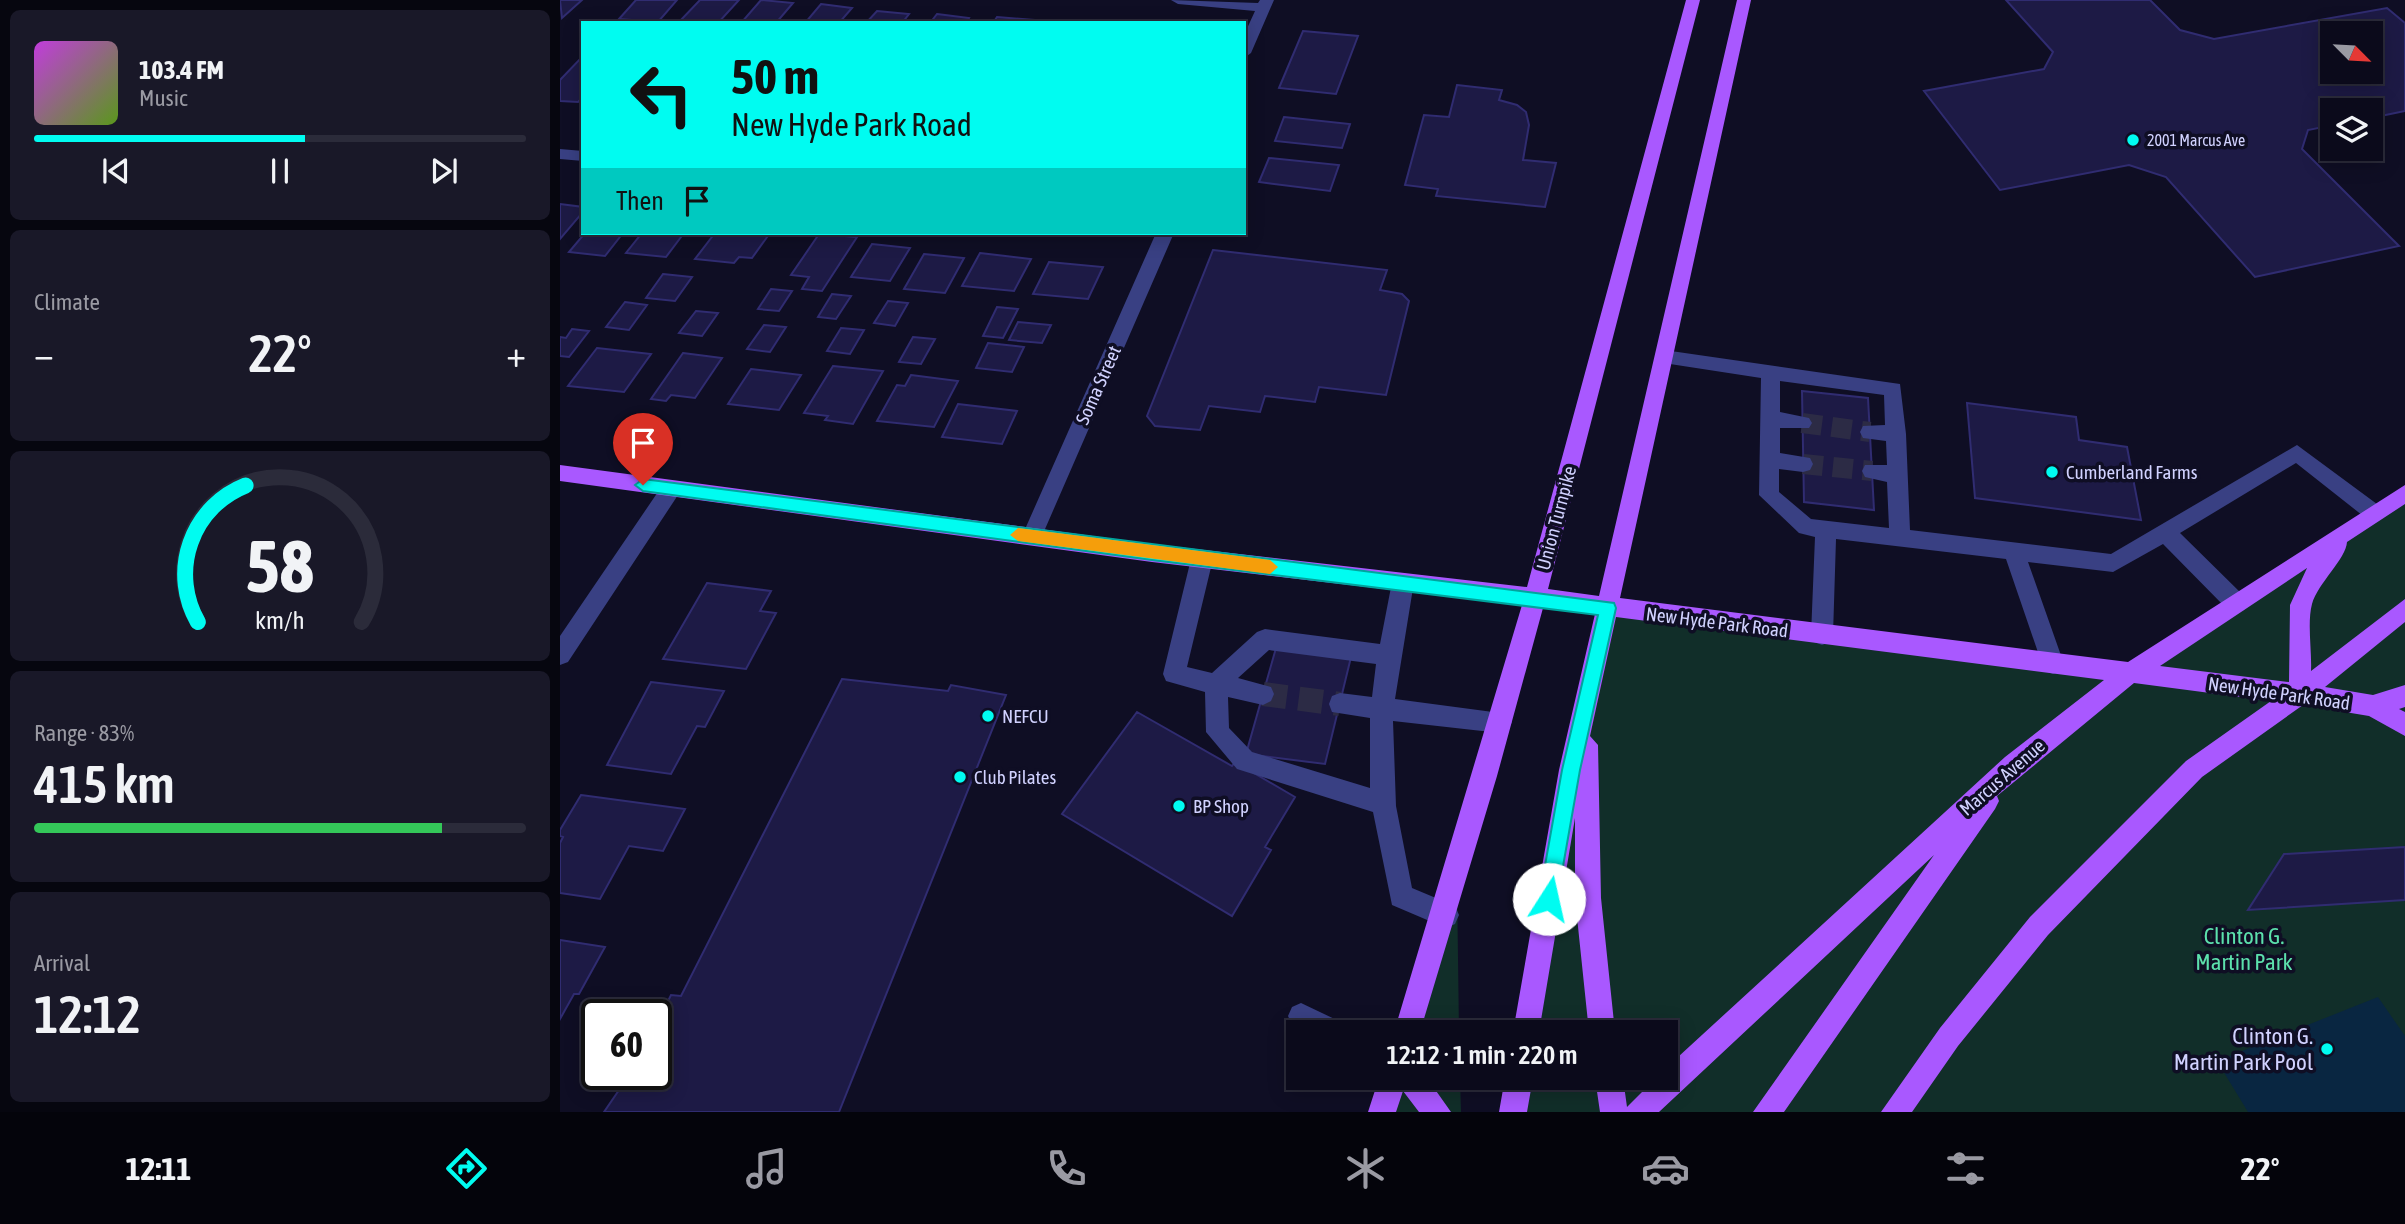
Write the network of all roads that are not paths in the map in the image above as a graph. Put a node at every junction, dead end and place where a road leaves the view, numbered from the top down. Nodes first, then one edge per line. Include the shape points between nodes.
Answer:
1 (1178, 0) edge
2 (1693, 0) edge
3 (1744, 0) edge
4 (1266, 4) edge
5 (1246, 49) edge
6 (560, 154) edge
7 (581, 156) edge
8 (1164, 235) edge
9 (1664, 357) junction
10 (1771, 372) junction
11 (1770, 419) junction
12 (1802, 423) tunnel mouth
13 (1870, 432) tunnel mouth
14 (1896, 434) junction
15 (1770, 460) junction
16 (1803, 464) tunnel mouth
17 (1872, 471) tunnel mouth
18 (560, 473) edge
19 (1897, 475) junction
20 (671, 489) junction
21 (2405, 493) edge
22 (2374, 513) junction
23 (2350, 528) junction
24 (1826, 529) junction
25 (2165, 532) junction
26 (1032, 536) junction
27 (1900, 536) junction
28 (2014, 552) junction
29 (1202, 559) junction
30 (1403, 582) junction
31 (1535, 597) junction
32 (2236, 603) junction
33 (1608, 608) junction
34 (2405, 609) edge
35 (1822, 635) junction
36 (560, 655) edge
37 (1387, 655) junction
38 (2053, 664) junction
39 (2130, 673) junction
40 (1216, 684) junction
41 (1263, 694) tunnel mouth
42 (2300, 694) junction
43 (2405, 696) edge
44 (1340, 704) tunnel mouth
45 (1585, 706) junction
46 (2373, 706) junction
47 (1382, 708) junction
48 (1500, 722) junction
49 (2405, 725) edge
50 (2012, 765) junction
51 (1384, 804) junction
52 (1446, 915) junction
53 (1301, 1016) dead end
54 (1310, 1020) edge
55 (1411, 1020) edge
56 (1528, 1020) edge
57 (1601, 1020) edge
58 (1388, 1090) edge
59 (1420, 1090) edge
60 (1516, 1090) edge
61 (1611, 1090) edge
62 (1382, 1112) edge
63 (1437, 1112) edge
64 (1513, 1112) edge
65 (1614, 1112) edge
66 (1639, 1112) edge
67 (1767, 1112) edge
68 (1895, 1112) edge

1 - 4 street
2 - 31 main road, Union Turnpike
3 - 9 main road
4 - 5 street
6 - 7 street
8 - 26 street, Soma Street
9 - 10 street
9 - 33 main road
10 - 11 street
10 - 14 street via 1893,389
11 - 12 street
11 - 15 street
13 - 14 street
14 - 19 street
15 - 16 street
15 - 24 street via 1769,495 1806,527
17 - 19 street
18 - 20 main road, New Hyde Park Road
19 - 27 street
20 - 26 main road, New Hyde Park Road
20 - 36 street
21 - 22 main road, Marcus Avenue
22 - 23 main road, Marcus Avenue
22 - 25 street via 2297,453
23 - 32 main road, Marcus Avenue
23 - 42 main road via 2316,572 2301,605
24 - 27 street
24 - 35 street
25 - 28 street via 2113,563
25 - 32 street
26 - 29 main road, New Hyde Park Road
27 - 28 street
28 - 38 street
29 - 30 main road, New Hyde Park Road
29 - 40 street via 1174,674
30 - 31 main road, New Hyde Park Road
30 - 37 street
31 - 33 main road, New Hyde Park Road
31 - 48 main road, Union Turnpike
32 - 39 main road, Marcus Avenue
33 - 35 main road, New Hyde Park Road
33 - 45 main road
34 - 42 main road
35 - 38 main road, New Hyde Park Road
37 - 40 street via 1265,639
37 - 47 street
38 - 39 main road, New Hyde Park Road
39 - 42 main road, New Hyde Park Road
39 - 50 main road, Marcus Avenue
40 - 41 street
40 - 51 street via 1218,733 1245,761
42 - 46 main road, New Hyde Park Road
42 - 68 main road via 2194,769 2039,926
43 - 46 main road, New Hyde Park Road
44 - 47 street
45 - 56 main road
45 - 57 main road via 1588,898
46 - 49 main road, New Hyde Park Road
47 - 48 street
47 - 51 street
48 - 52 main road, Union Turnpike
50 - 66 main road, Marcus Avenue
50 - 67 main road
51 - 52 street via 1401,897
52 - 55 main road, Union Turnpike
53 - 54 street
58 - 62 main road
59 - 63 main road
60 - 64 main road
61 - 65 main road

